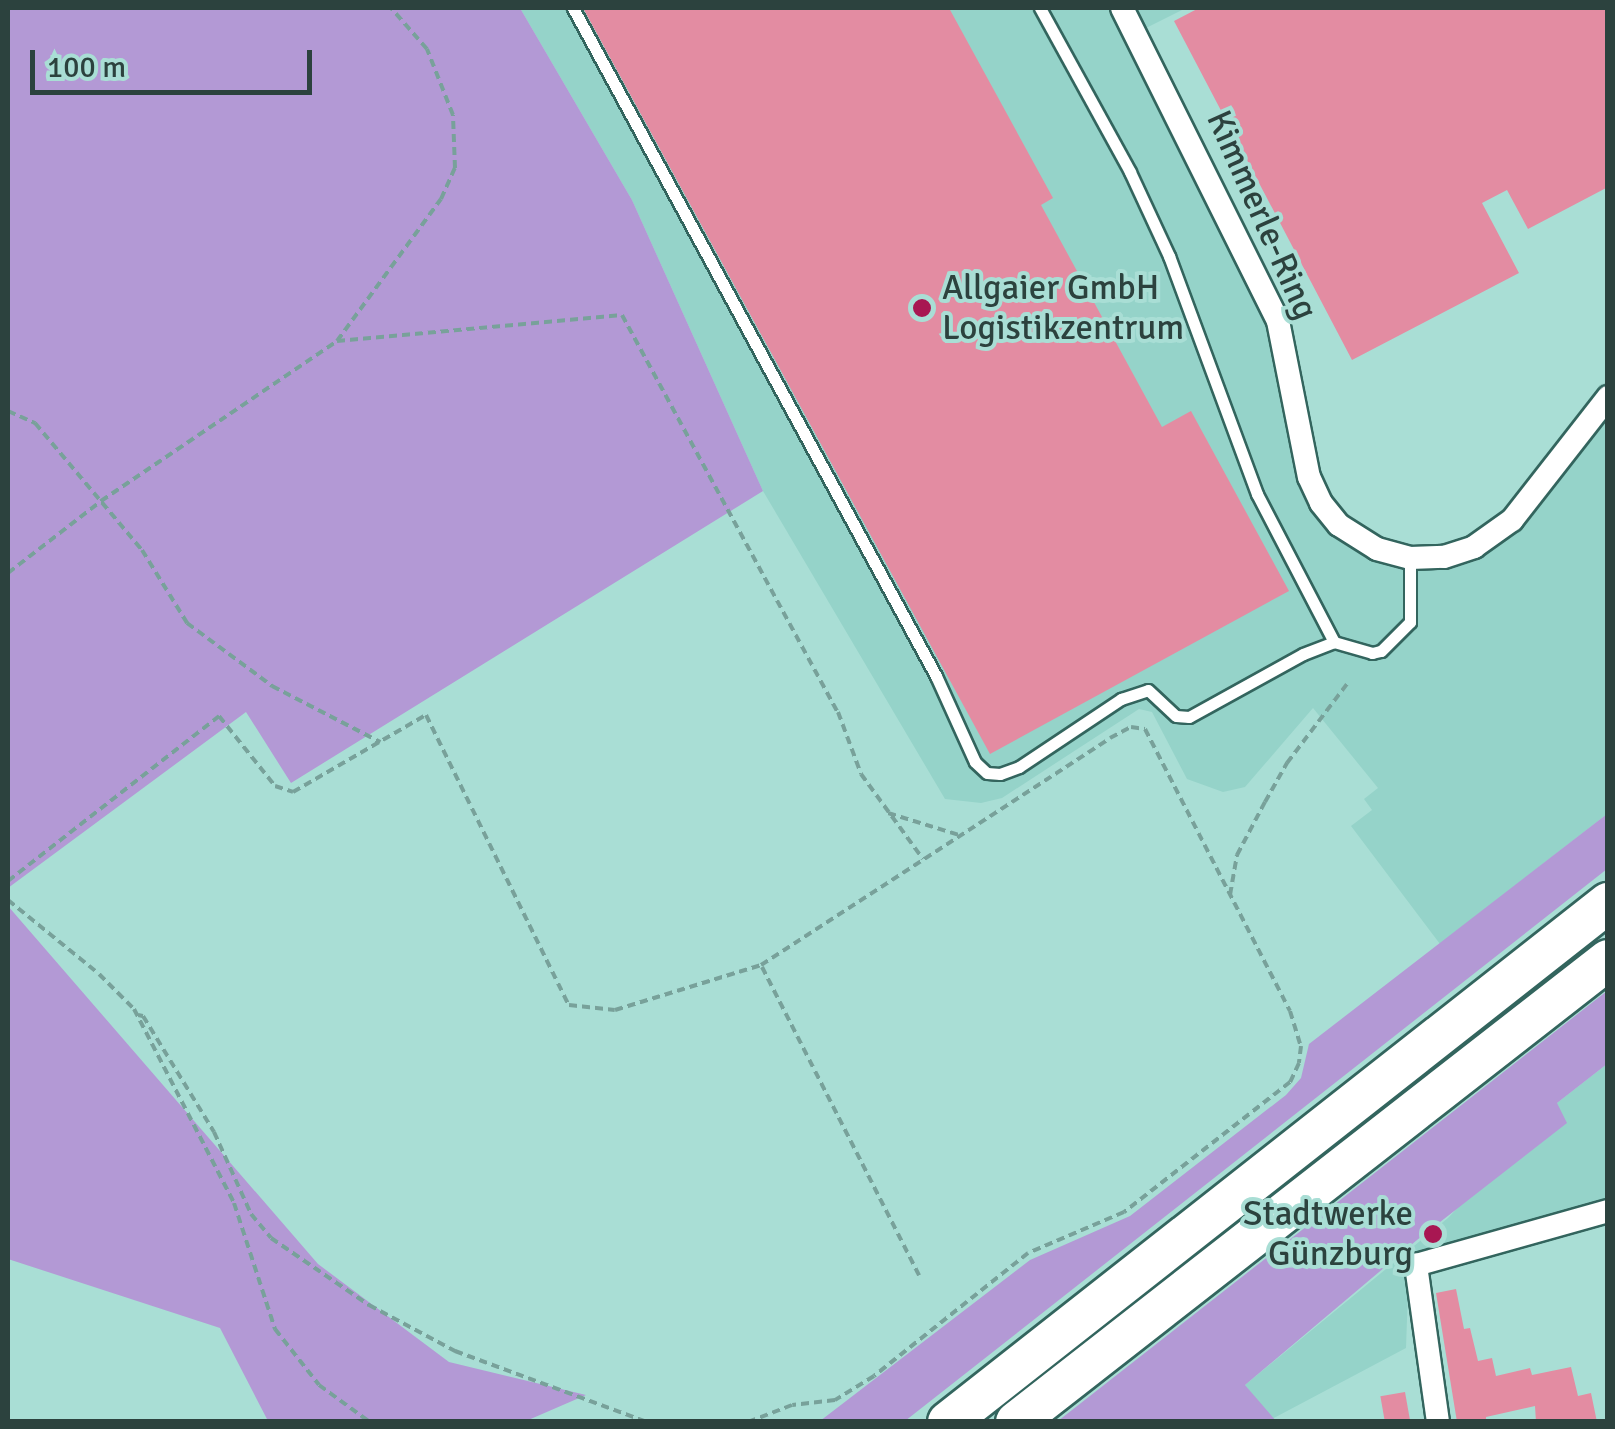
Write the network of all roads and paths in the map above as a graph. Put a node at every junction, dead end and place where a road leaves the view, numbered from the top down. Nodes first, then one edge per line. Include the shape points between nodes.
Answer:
1 (391, 8) edge
2 (573, 8) edge
3 (1040, 8) edge
4 (1122, 8) edge
5 (336, 340) junction
6 (1608, 397) edge
7 (8, 411) edge
8 (101, 501) junction
9 (1410, 558) junction
10 (8, 573) edge
11 (1334, 642) junction
12 (1347, 684) dead end
13 (380, 742) junction
14 (888, 813) junction
15 (960, 835) junction
16 (923, 859) junction
17 (8, 881) edge
18 (8, 900) edge
19 (1230, 900) junction
20 (1608, 903) edge
21 (1608, 960) edge
22 (761, 965) junction
23 (138, 1015) junction
24 (1608, 1211) edge
25 (919, 1275) dead end
26 (370, 1422) edge
27 (647, 1422) edge
28 (748, 1422) edge
29 (948, 1422) edge
30 (1016, 1422) edge
31 (1438, 1422) edge

1 - 5 path via 427,50 452,115 455,168 441,200
2 - 11 lane via 936,676 975,762 988,773 1019,767 1121,700 1148,690 1176,716 1189,717
3 - 11 lane via 1170,256 1257,494
4 - 9 street, Kimmerle-Ring via 1278,321 1309,477 1321,503 1362,541
5 - 8 path
5 - 14 path via 622,314 838,712 861,774
6 - 9 street, Kimmerle-Ring via 1500,531 1460,553
7 - 8 path via 36,423
8 - 10 path
8 - 13 path via 142,550 187,623 272,686
9 - 11 lane via 1410,622 1396,640 1372,654
12 - 19 path via 1265,802 1236,856
13 - 17 path via 293,792 275,786 219,716
13 - 22 path via 426,715 569,1005 616,1010
14 - 15 path
14 - 16 path
15 - 16 path
15 - 19 path via 1110,738 1132,727 1145,729
16 - 22 path
18 - 23 path
19 - 28 path via 1290,1011 1301,1046 1290,1082 1124,1212 1028,1253 874,1376 835,1400 792,1404
20 - 29 highway
21 - 30 highway
22 - 25 path
23 - 26 path via 234,1203 275,1329 319,1384
23 - 27 path via 214,1132 251,1214 271,1238 369,1305 455,1352
24 - 31 street via 1416,1266

